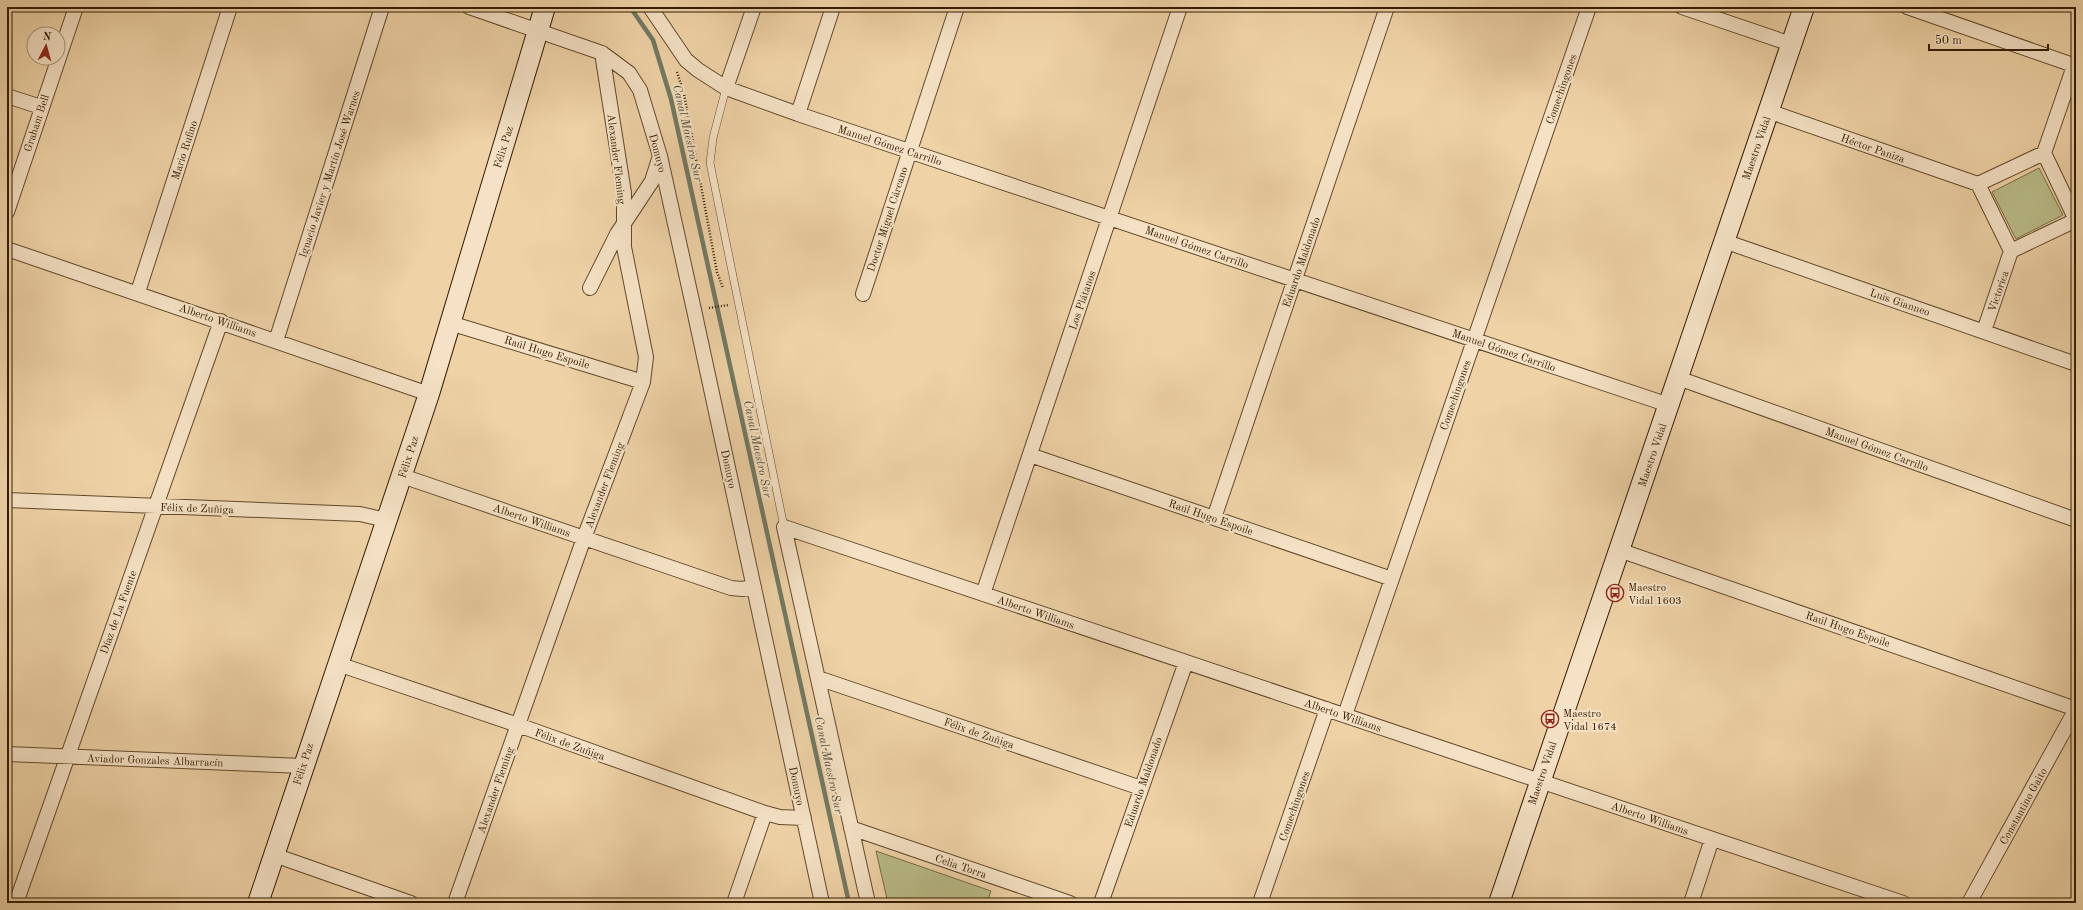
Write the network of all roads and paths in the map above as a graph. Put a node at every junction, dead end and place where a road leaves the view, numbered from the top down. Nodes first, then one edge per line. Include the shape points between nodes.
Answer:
1 (76, 7) edge
2 (230, 7) edge
3 (382, 7) edge
4 (468, 7) edge
5 (545, 7) edge
6 (650, 7) edge
7 (754, 7) edge
8 (833, 7) edge
9 (957, 7) edge
10 (1180, 7) edge
11 (1387, 7) edge
12 (1589, 7) edge
13 (1682, 7) edge
14 (1804, 7) edge
15 (1907, 7) edge
16 (538, 32) junction
17 (1791, 44) junction
18 (602, 53) junction
19 (2075, 66) edge
20 (726, 88) junction
21 (7, 96) edge
22 (41, 107) junction
23 (1768, 111) junction
24 (798, 114) junction
25 (908, 151) junction
26 (2044, 153) junction
27 (660, 156) junction
28 (1978, 184) junction
29 (7, 212) edge
30 (1109, 218) junction
31 (2076, 220) edge
32 (623, 224) junction
33 (1724, 241) junction
34 (7, 249) edge
35 (2011, 251) junction
36 (1295, 280) junction
37 (590, 288) dead end
38 (138, 292) junction
39 (863, 294) dead end
40 (724, 306) dead end
41 (709, 308) dead end
42 (221, 321) junction
43 (450, 323) junction
44 (1984, 331) junction
45 (1474, 340) junction
46 (276, 341) junction
47 (2076, 364) edge
48 (1678, 378) junction
49 (643, 382) junction
50 (429, 394) junction
51 (1668, 405) junction
52 (1030, 455) junction
53 (402, 476) junction
54 (7, 500) edge
55 (156, 506) junction
56 (1214, 518) junction
57 (386, 520) junction
58 (2076, 520) edge
59 (784, 526) junction
60 (584, 538) junction
61 (1619, 550) junction
62 (1392, 579) junction
63 (754, 587) junction
64 (983, 594) junction
65 (1186, 662) junction
66 (338, 664) junction
67 (818, 678) junction
68 (1327, 709) junction
69 (2076, 709) edge
70 (1346, 716) junction
71 (518, 725) junction
72 (7, 754) edge
73 (67, 756) junction
74 (303, 766) junction
75 (1540, 780) junction
76 (1141, 788) junction
77 (765, 813) junction
78 (804, 818) junction
79 (852, 828) junction
80 (1712, 839) junction
81 (274, 855) junction
82 (16, 903) edge
83 (258, 903) edge
84 (411, 903) edge
85 (455, 903) edge
86 (734, 903) edge
87 (822, 903) edge
88 (868, 903) edge
89 (1070, 903) edge
90 (1101, 903) edge
91 (1260, 903) edge
92 (1499, 903) edge
93 (1691, 903) edge
94 (1903, 903) edge
95 (1969, 903) edge

1 - 22 street, Graham Bell
2 - 38 street, Mario Rufino
3 - 46 street, Ignacio Javier y Martín José Warnes
4 - 16 street, Domuyo
5 - 16 main road, Félix Paz
6 - 20 street, Manuel Gómez Carrillo via 686,60
7 - 20 street
8 - 24 street
9 - 25 street, Doctor Miguel Cárcano
10 - 30 street, Los Plátanos
11 - 36 street, Eduardo Maldonado
12 - 45 street, Comechingones
13 - 17 street
14 - 17 main road, Maestro Vidal
15 - 19 street
16 - 18 street, Domuyo
16 - 43 main road, Félix Paz
17 - 23 main road, Maestro Vidal
18 - 27 street, Domuyo via 629,73 640,90
18 - 32 street, Alexander Fleming via 624,193
19 - 26 street
20 - 24 street, Manuel Gómez Carrillo
20 - 59 lane via 713,138 710,163
21 - 22 street
22 - 29 street, Graham Bell
23 - 28 street, Héctor Paniza
23 - 33 main road, Maestro Vidal
24 - 25 street, Manuel Gómez Carrillo
25 - 30 street, Manuel Gómez Carrillo
25 - 39 street, Doctor Miguel Cárcano
26 - 28 street
26 - 31 street
27 - 32 street via 652,181
27 - 63 street, Domuyo
28 - 35 street
30 - 36 street, Manuel Gómez Carrillo
30 - 52 street, Los Plátanos
31 - 35 street
32 - 37 street
32 - 49 street, Alexander Fleming via 624,247 646,357
33 - 44 street, Luis Gianneo
33 - 48 main road, Maestro Vidal
34 - 38 street, Alberto Williams
35 - 44 street, Victorica
36 - 45 street, Manuel Gómez Carrillo
36 - 56 street, Eduardo Maldonado
38 - 42 street, Alberto Williams
40 - 41 path
42 - 46 street, Alberto Williams
42 - 55 street, Díaz de La Fuente
43 - 49 street, Raúl Hugo Espoile
43 - 50 main road, Félix Paz
44 - 47 street, Luis Gianneo
45 - 51 street, Manuel Gómez Carrillo
45 - 62 street, Comechingones
46 - 50 street, Alberto Williams
48 - 51 main road, Maestro Vidal
48 - 58 street, Manuel Gómez Carrillo
49 - 60 street, Alexander Fleming
50 - 53 main road, Félix Paz
51 - 61 main road, Maestro Vidal
52 - 56 street, Raúl Hugo Espoile
52 - 64 street, Los Plátanos
53 - 57 main road, Félix Paz
53 - 60 street, Alberto Williams
54 - 55 street, Félix de Zuñiga
55 - 57 street, Félix de Zuñiga via 360,514
55 - 73 street, Díaz de La Fuente
56 - 62 street, Raúl Hugo Espoile
57 - 66 main road, Félix Paz
59 - 64 street, Alberto Williams
59 - 67 street
60 - 63 street, Alberto Williams via 731,588
60 - 71 street, Alexander Fleming
61 - 69 street, Raúl Hugo Espoile
61 - 75 main road, Maestro Vidal
62 - 70 street, Comechingones
63 - 78 street, Domuyo
64 - 65 street, Alberto Williams
65 - 68 street, Alberto Williams
65 - 76 street, Eduardo Maldonado
66 - 71 street, Félix de Zuñiga
66 - 74 main road, Félix Paz
67 - 76 street, Félix de Zuñiga
67 - 79 street
68 - 70 street, Alberto Williams
68 - 91 street, Comechingones
69 - 95 street, Constantino Gaito
70 - 75 street, Alberto Williams
71 - 77 street, Félix de Zuñiga
71 - 85 street, Alexander Fleming
72 - 73 street, Aviador Gonzales Albarracín
73 - 74 street, Aviador Gonzales Albarracín
73 - 82 street, Díaz de La Fuente
74 - 81 main road, Félix Paz
75 - 80 street, Alberto Williams
75 - 92 main road, Maestro Vidal
76 - 90 street, Eduardo Maldonado
77 - 78 street, Félix de Zuñiga via 780,817
77 - 86 street
78 - 87 street, Domuyo
79 - 88 street
79 - 89 street, Celia Torra
80 - 93 street
80 - 94 street, Alberto Williams
81 - 83 main road, Félix Paz
81 - 84 street

